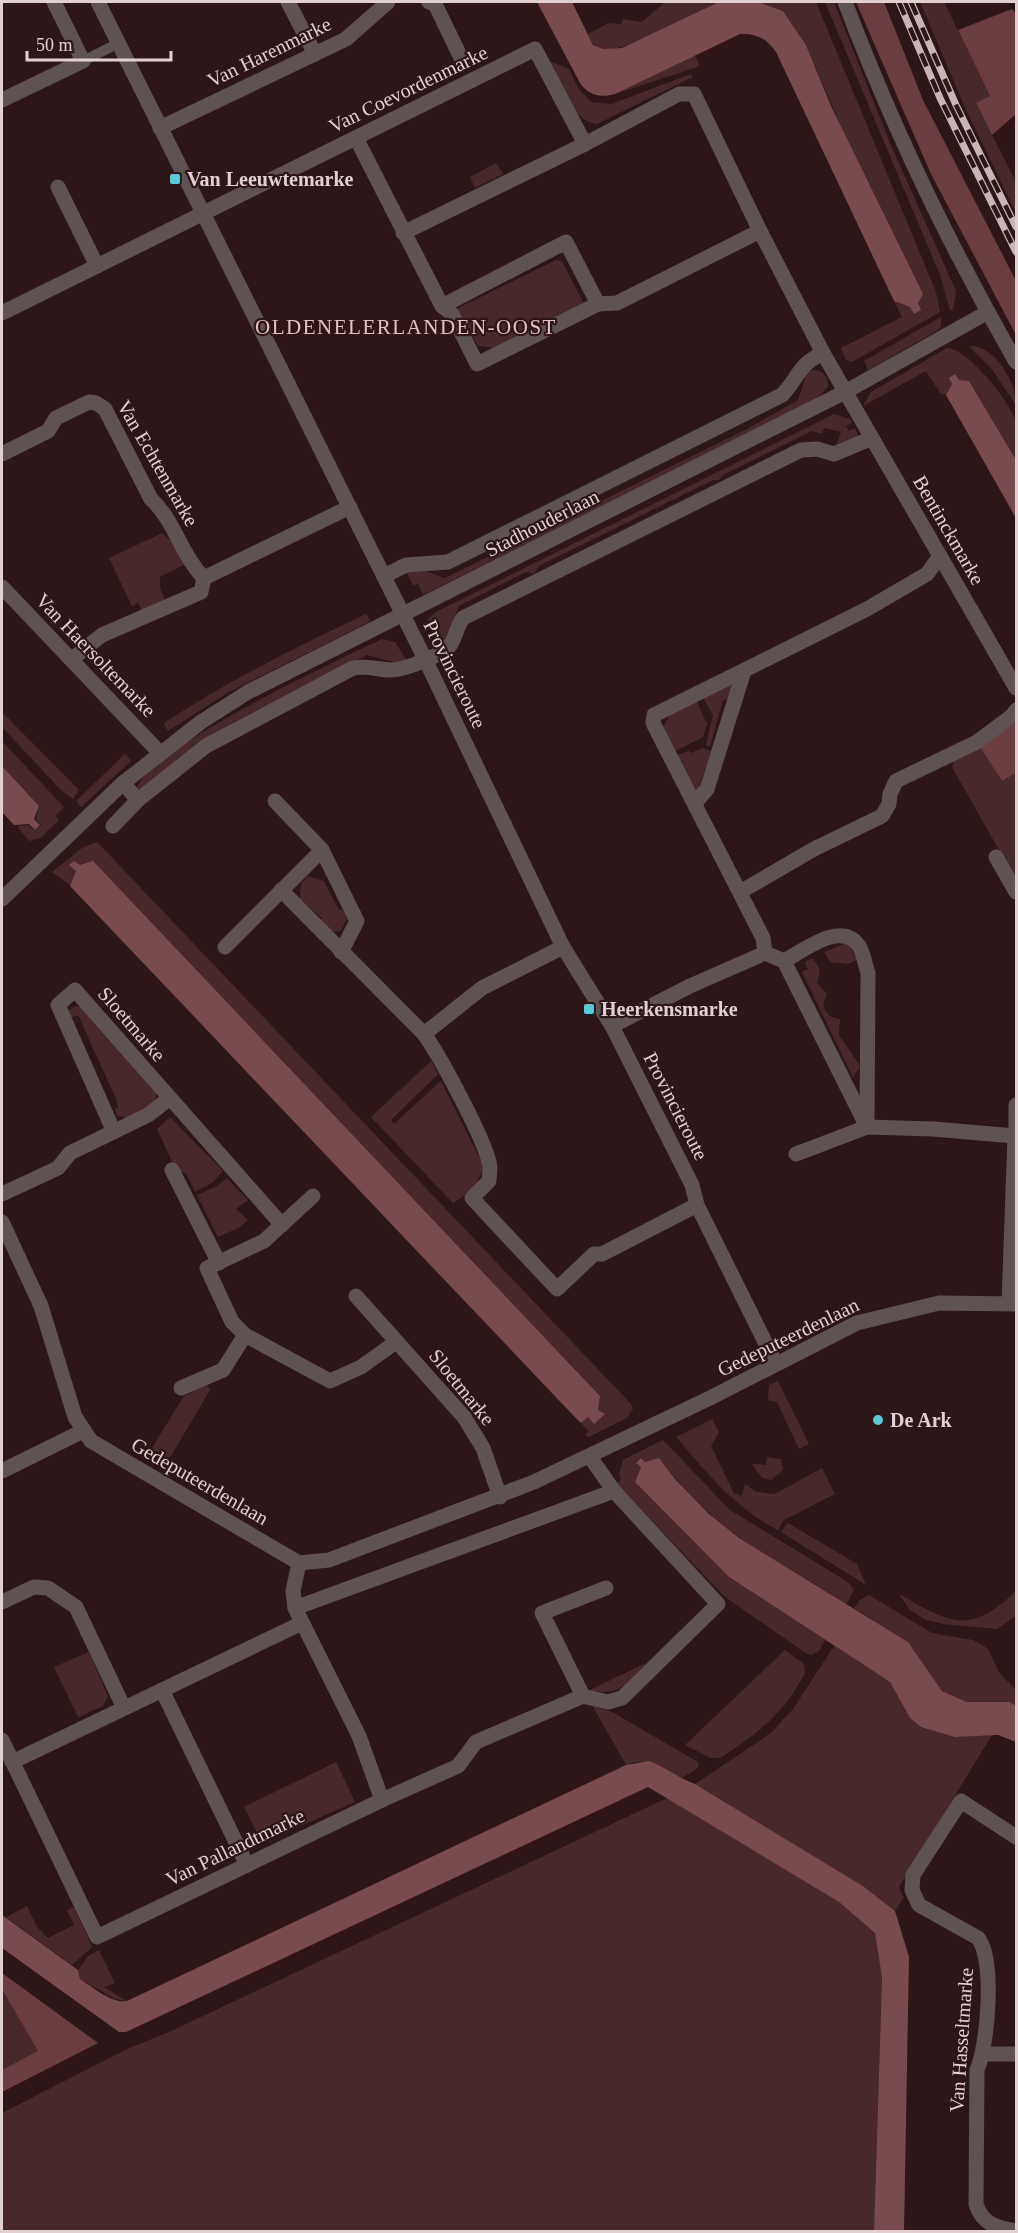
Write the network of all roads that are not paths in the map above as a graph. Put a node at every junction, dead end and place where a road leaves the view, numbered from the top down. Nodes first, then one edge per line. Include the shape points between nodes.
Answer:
1 (54, 2) edge
2 (98, 2) edge
3 (288, 2) edge
4 (388, 2) edge
5 (429, 2) edge
6 (845, 2) edge
7 (119, 43) junction
8 (315, 54) junction
9 (82, 61) junction
10 (463, 62) dead end
11 (2, 100) edge
12 (160, 128) junction
13 (356, 138) junction
14 (585, 144) junction
15 (58, 187) dead end
16 (203, 214) junction
17 (760, 231) junction
18 (403, 233) junction
19 (97, 266) junction
20 (598, 304) junction
21 (442, 306) junction
22 (988, 312) junction
23 (2, 313) edge
24 (822, 353) junction
25 (1017, 362) edge
26 (845, 392) junction
27 (870, 439) junction
28 (2, 454) edge
29 (350, 507) junction
30 (940, 556) junction
31 (384, 576) junction
32 (204, 578) junction
33 (2, 587) edge
34 (403, 616) junction
35 (72, 659) junction
36 (426, 659) junction
37 (744, 671) junction
38 (1017, 688) edge
39 (1017, 710) edge
40 (159, 752) junction
41 (123, 783) junction
42 (138, 800) junction
43 (275, 801) dead end
44 (695, 803) junction
45 (113, 826) dead end
46 (322, 850) junction
47 (996, 857) dead end
48 (281, 890) junction
49 (740, 892) junction
50 (1017, 892) edge
51 (2, 899) edge
52 (225, 947) dead end
53 (563, 947) junction
54 (341, 952) junction
55 (765, 953) junction
56 (784, 961) junction
57 (612, 1026) junction
58 (424, 1034) junction
59 (170, 1098) junction
60 (1017, 1105) edge
61 (867, 1126) junction
62 (114, 1132) junction
63 (1016, 1136) edge
64 (796, 1154) dead end
65 (172, 1170) dead end
66 (2, 1194) edge
67 (313, 1196) dead end
68 (697, 1205) junction
69 (2, 1222) edge
70 (282, 1226) junction
71 (219, 1263) junction
72 (356, 1296) dead end
73 (1013, 1303) edge
74 (245, 1335) junction
75 (396, 1342) junction
76 (776, 1364) junction
77 (181, 1388) dead end
78 (83, 1431) junction
79 (590, 1457) junction
80 (2, 1470) edge
81 (614, 1491) junction
82 (500, 1497) junction
83 (299, 1563) junction
84 (606, 1588) dead end
85 (2, 1602) edge
86 (295, 1608) junction
87 (300, 1624) junction
88 (162, 1690) junction
89 (584, 1696) junction
90 (124, 1708) junction
91 (2, 1740) edge
92 (12, 1762) junction
93 (382, 1800) junction
94 (1017, 1837) edge
95 (247, 1865) junction
96 (984, 2054) junction
97 (1017, 2054) edge
98 (1017, 2231) edge

1 - 9 street
2 - 7 street, Provincieroute
3 - 8 street
4 - 8 street, Van Harenmarke via 346,39
5 - 10 street via 435,4
6 - 22 street via 945,232
7 - 9 street
7 - 12 street, Provincieroute
8 - 12 street, Van Harenmarke
9 - 11 street
12 - 16 street, Provincieroute
13 - 14 street, Van Coevordenmarke via 535,49
13 - 16 street, Van Coevordenmarke
13 - 18 street
14 - 17 street via 679,94 694,94
14 - 18 street
15 - 19 street
16 - 19 street
16 - 29 street, Provincieroute
17 - 20 street via 616,303
17 - 24 street
18 - 21 street
19 - 23 street
20 - 21 street via 477,364 452,314
20 - 21 street via 566,242
22 - 25 street
22 - 26 street, Stadhouderlaan
24 - 26 street
24 - 31 street, Stadhouderlaan via 796,372 783,395 448,562 406,565
26 - 27 street, Bentinckmarke
26 - 34 street, Stadhouderlaan
27 - 30 street, Bentinckmarke
27 - 36 street via 834,454 801,450 463,618 445,650
28 - 32 street, Van Echtenmarke via 48,431 56,418 89,402 96,403 105,409 151,498 162,508 194,568
29 - 31 street, Provincieroute
29 - 32 street
30 - 37 street via 927,574
30 - 38 street, Bentinckmarke
31 - 34 street, Provincieroute
32 - 35 street via 201,592 102,635
33 - 35 street, Van Haersoltemarke
34 - 36 street, Provincieroute
34 - 40 street, Stadhouderlaan via 248,692
35 - 40 street, Van Haersoltemarke
36 - 42 street via 391,670 353,668 206,746
36 - 53 street, Provincieroute
37 - 44 street via 707,789
37 - 44 street via 654,715 653,723
39 - 49 street via 976,742 896,781 882,816
40 - 41 street, Stadhouderlaan
41 - 42 street
41 - 51 street, Stadhouderlaan
42 - 45 street
43 - 46 street
44 - 49 street
46 - 48 street
46 - 54 street via 357,921
47 - 50 street
48 - 52 street
48 - 54 street
49 - 55 street via 763,938
53 - 57 street, Provincieroute
53 - 58 street via 482,988
54 - 58 street
55 - 56 street
55 - 57 street
56 - 61 street
56 - 61 street via 837,935 850,938 861,950 868,974
57 - 68 street, Provincieroute via 692,1185
58 - 68 street via 436,1050 490,1167 489,1181 472,1198 557,1289 594,1254 602,1254
59 - 62 street via 148,1115
59 - 62 street, Sloetmarke via 75,990 58,1005
59 - 70 street, Sloetmarke
60 - 63 street
61 - 63 street
61 - 64 street
62 - 66 street via 70,1153 58,1168
63 - 73 street
65 - 71 street
67 - 70 street
68 - 76 street, Provincieroute
69 - 78 street, Gedeputeerdenlaan via 41,1306 75,1418
70 - 71 street via 264,1241
71 - 74 street via 207,1269 232,1322
72 - 75 street, Sloetmarke
73 - 76 street, Gedeputeerdenlaan via 939,1303 857,1323
74 - 75 street via 330,1381 361,1367
74 - 77 street via 223,1370
75 - 82 street, Sloetmarke via 465,1417 483,1448
76 - 79 street, Gedeputeerdenlaan
78 - 80 street
78 - 83 street, Gedeputeerdenlaan via 91,1441
79 - 81 street
79 - 82 street, Gedeputeerdenlaan
81 - 86 street
81 - 89 street via 718,1604 622,1698 609,1702
82 - 83 street, Gedeputeerdenlaan via 329,1560
83 - 86 street via 293,1591
84 - 89 street via 542,1612
85 - 90 street via 34,1587 48,1588 76,1607
86 - 87 street
87 - 88 street
87 - 93 street via 358,1736
88 - 90 street
88 - 95 street
89 - 93 street, Van Pallandtmarke via 476,1742 458,1766
90 - 92 street
91 - 92 street, Van Pallandtmarke
92 - 95 street, Van Pallandtmarke via 97,1937
93 - 95 street, Van Pallandtmarke
94 - 96 street, Van Hasseltmarke via 960,1802 913,1875 912,1890 919,1905 984,1945
96 - 97 street
96 - 98 street, Van Hasseltmarke via 977,2070 976,2204 987,2222

